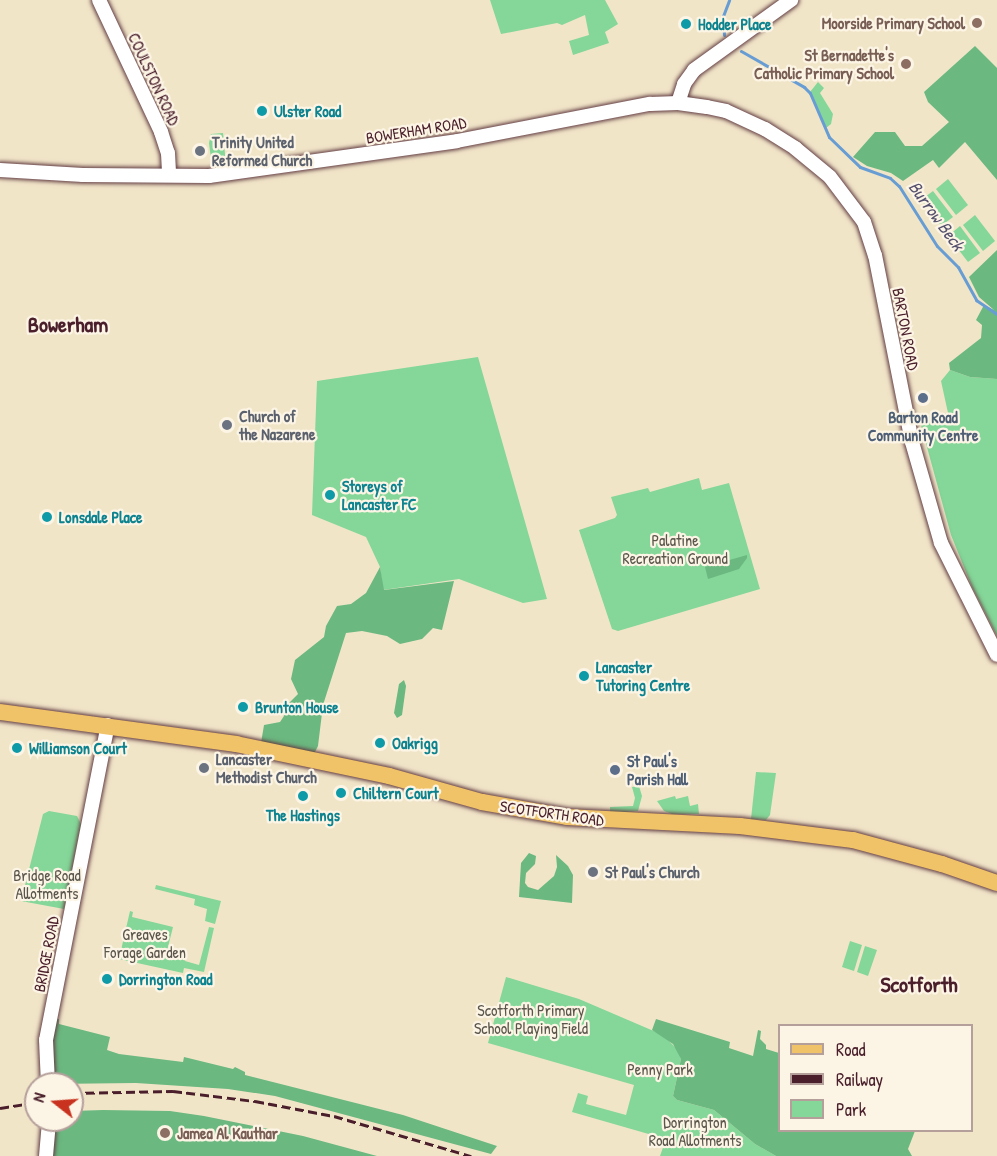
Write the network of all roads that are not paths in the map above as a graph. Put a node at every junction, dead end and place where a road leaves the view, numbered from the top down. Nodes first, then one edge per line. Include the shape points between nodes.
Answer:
1 (99, 0) edge
2 (791, 0) edge
3 (678, 103) junction
4 (0, 170) edge
5 (169, 174) junction
6 (997, 655) edge
7 (0, 712) edge
8 (108, 725) junction
9 (997, 883) edge
10 (47, 1072) edge
11 (48, 1132) edge
12 (46, 1156) edge

1 - 5 street, COULSTON ROAD via 161,132
2 - 3 street via 694,70
3 - 5 street, BOWERHAM ROAD via 633,106 457,141 296,164 209,176
3 - 6 street, BARTON ROAD via 726,111 775,135 830,177 864,222 875,255 912,441 941,543
4 - 5 street, BOWERHAM ROAD via 82,175
7 - 8 main road, SCOTFORTH ROAD
8 - 9 main road, SCOTFORTH ROAD via 311,758 549,815 749,827 853,840
8 - 10 street, BRIDGE ROAD via 46,1040
11 - 12 street

